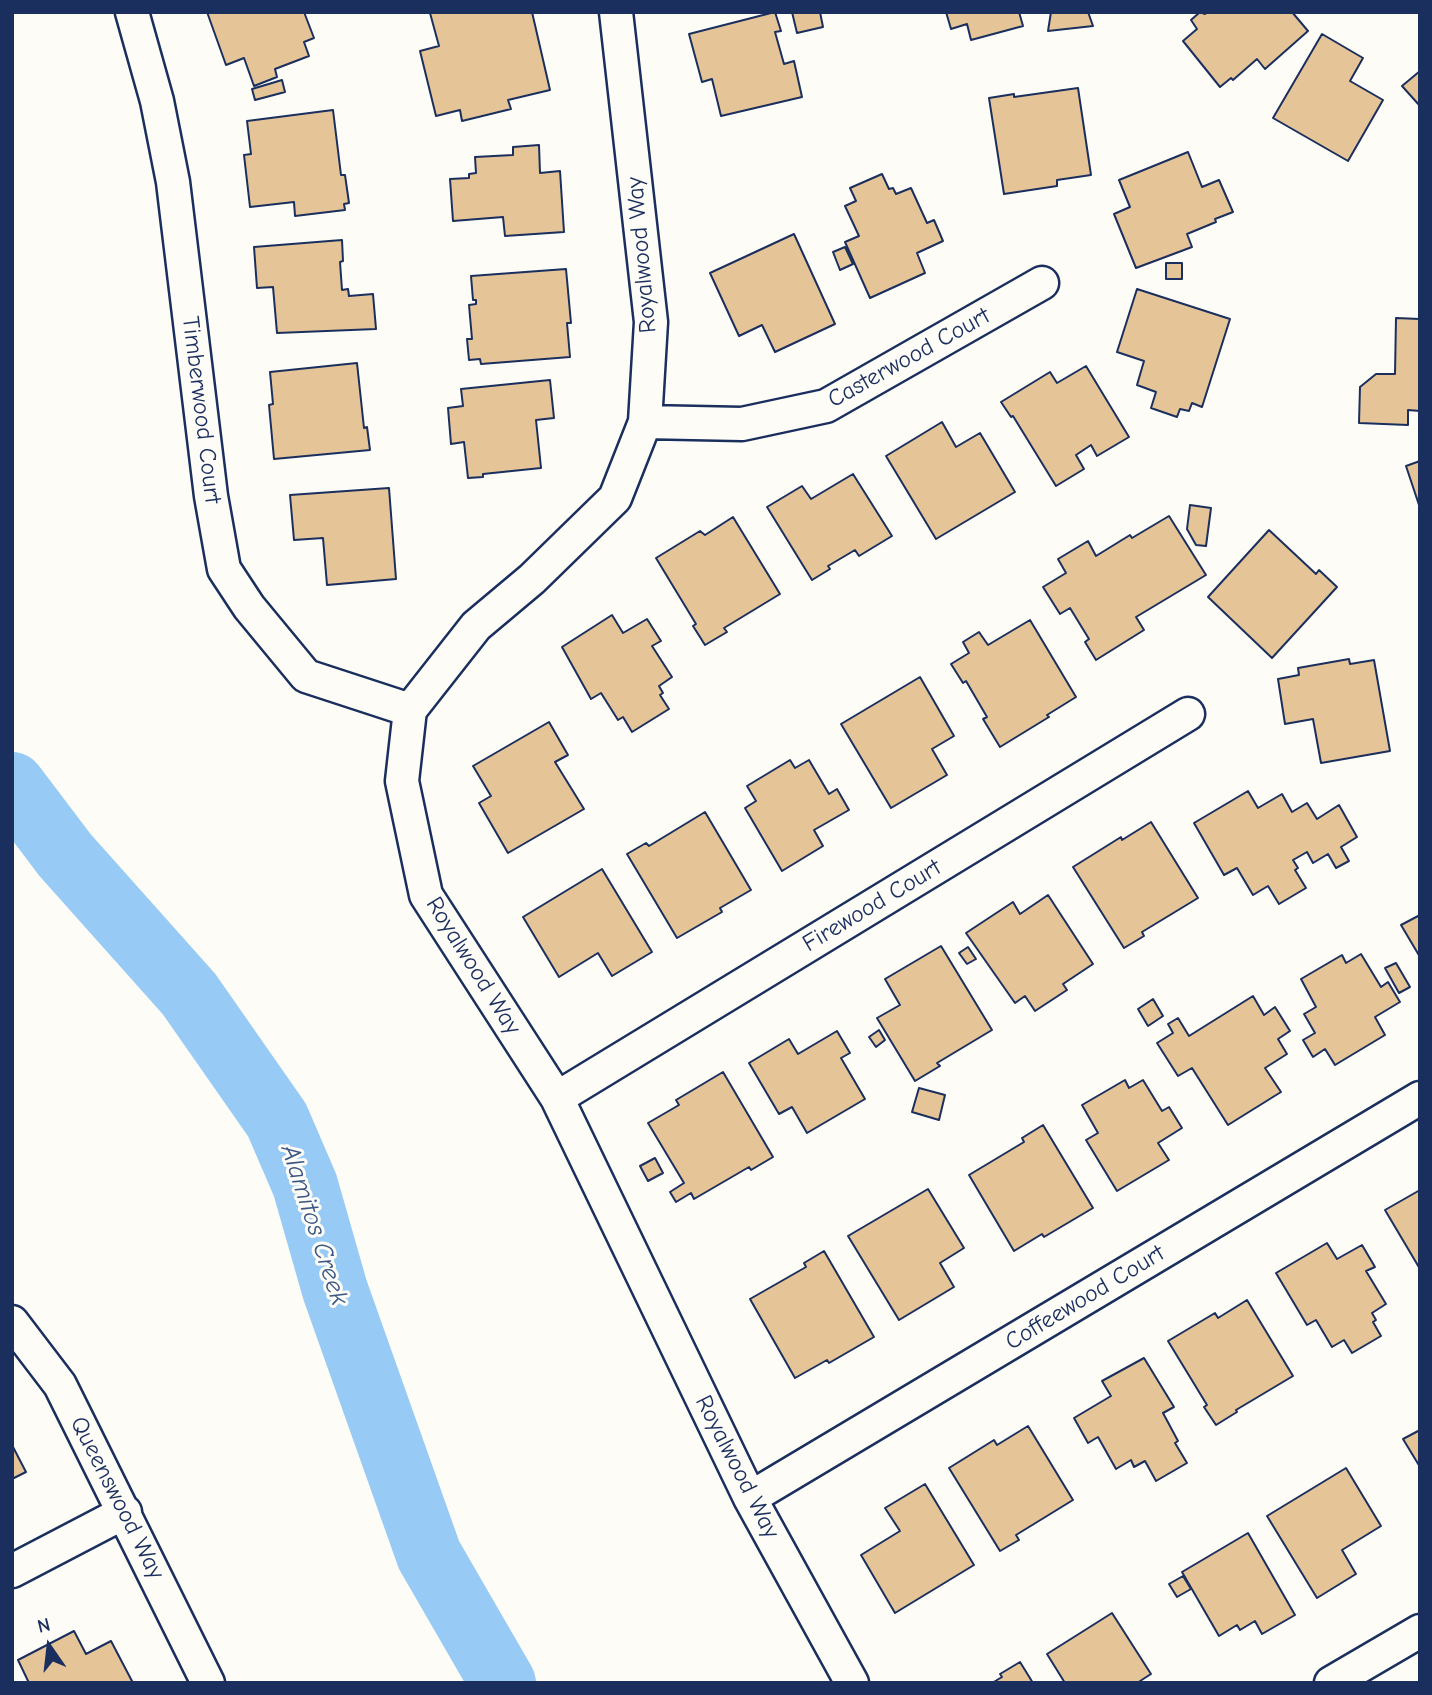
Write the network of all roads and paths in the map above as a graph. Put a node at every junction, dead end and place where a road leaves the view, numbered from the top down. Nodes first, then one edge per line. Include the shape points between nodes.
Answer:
1 (132, 12) edge
2 (615, 12) edge
3 (1042, 283) dead end
4 (645, 422) junction
5 (410, 710) junction
6 (1188, 714) dead end
7 (557, 1098) junction
8 (1420, 1098) edge
9 (12, 1322) edge
10 (750, 1498) junction
11 (125, 1512) junction
12 (12, 1571) edge
13 (1420, 1631) edge
14 (208, 1683) edge
15 (852, 1683) edge
16 (1331, 1683) edge

1 - 5 street, Timberwood Court via 173,182 224,569 306,676
2 - 4 street, Royalwood Way via 652,322
3 - 4 street, Casterwood Court via 826,407 742,424
4 - 5 street, Royalwood Way via 615,498 476,626
5 - 7 street, Royalwood Way via 402,781 426,895
6 - 7 street, Firewood Court
7 - 10 street, Royalwood Way
8 - 10 street, Coffeewood Court
9 - 11 street, Queenswood Way via 60,1385
10 - 15 street, Royalwood Way
11 - 12 street
11 - 14 street, Queenswood Way
13 - 16 street

